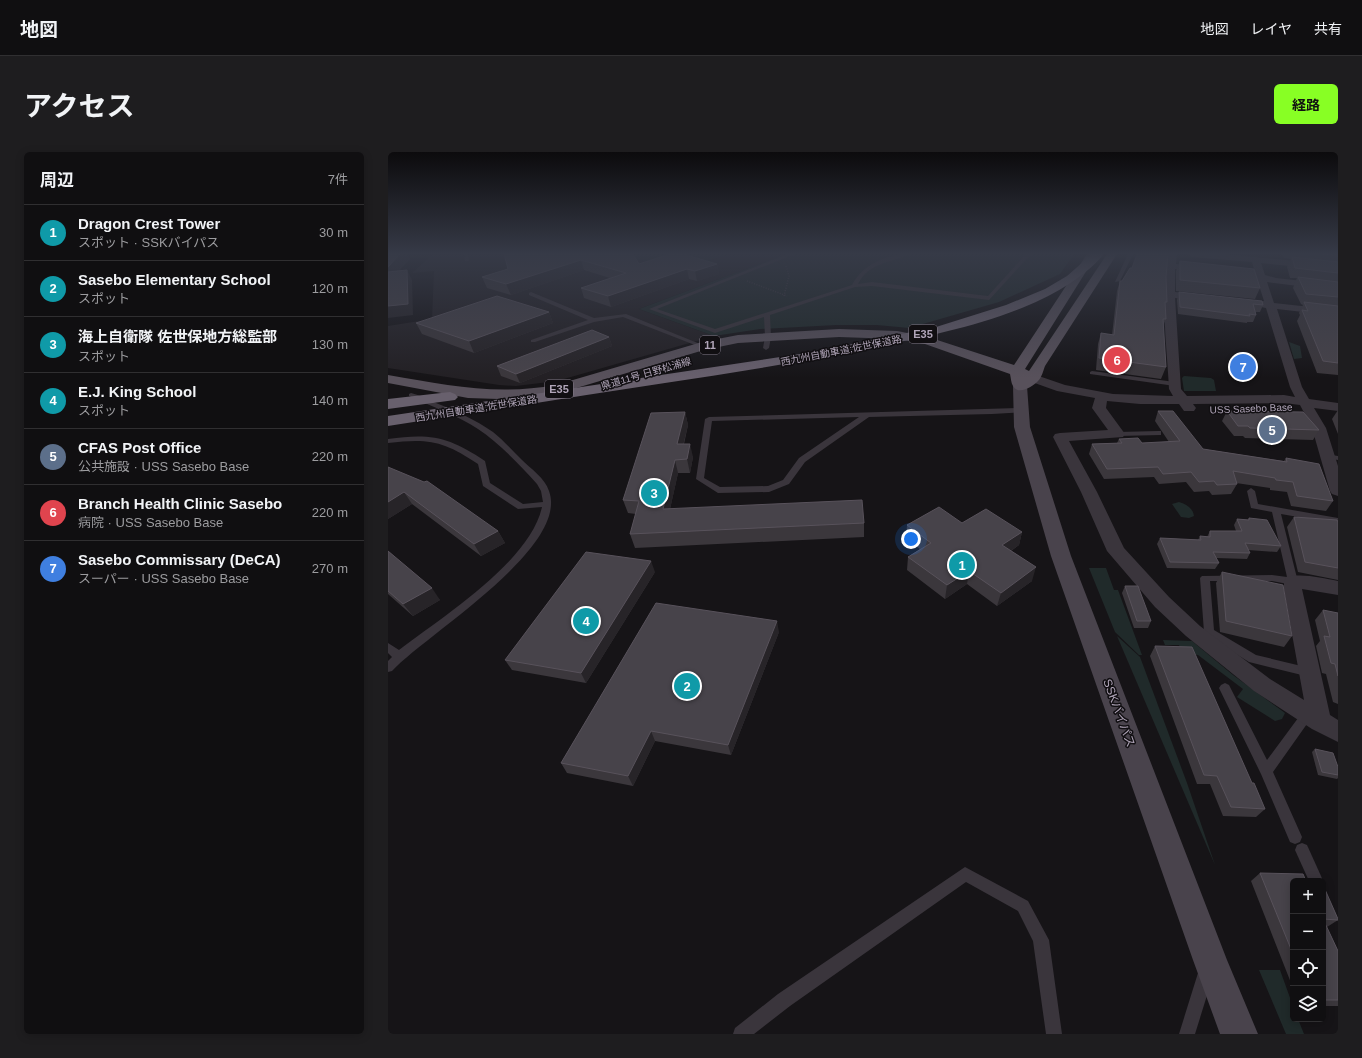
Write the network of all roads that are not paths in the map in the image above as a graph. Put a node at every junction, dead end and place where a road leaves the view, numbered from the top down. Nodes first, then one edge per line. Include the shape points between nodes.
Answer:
1 (534, 295) edge
2 (687, 295) edge
3 (826, 295) edge
4 (965, 295) edge
5 (992, 295) edge
6 (1038, 295) edge
7 (1070, 295) edge
8 (1085, 295) edge
9 (1170, 295) edge
10 (1181, 295) edge
11 (1269, 295) edge
12 (1217, 299) edge
13 (1248, 303) edge
14 (1272, 305) junction
15 (1338, 313) edge
16 (767, 314) junction
17 (593, 320) junction
18 (533, 341) dead end
19 (767, 342) junction
20 (702, 346) junction
21 (730, 369) junction
22 (1092, 373) dead end
23 (388, 379) edge
24 (628, 380) junction
25 (1174, 384) junction
26 (1022, 386) junction
27 (388, 391) edge
28 (411, 395) junction
29 (556, 396) junction
30 (1054, 399) dead end
31 (1101, 402) junction
32 (1306, 403) junction
33 (388, 404) edge
34 (1078, 404) dead end
35 (1187, 405) junction
36 (1338, 407) edge
37 (388, 412) edge
38 (867, 416) junction
39 (388, 421) edge
40 (388, 425) edge
41 (1158, 433) dead end
42 (1118, 434) junction
43 (388, 441) edge
44 (1333, 457) edge
45 (1338, 490) edge
46 (1251, 491) dead end
47 (547, 504) junction
48 (1276, 510) junction
49 (1338, 521) edge
50 (1293, 582) junction
51 (1338, 588) edge
52 (388, 647) edge
53 (398, 656) junction
54 (1247, 664) junction
55 (388, 668) edge
56 (1310, 672) junction
57 (1225, 688) dead end
58 (1314, 718) junction
59 (1338, 732) edge
60 (1266, 771) junction
61 (1295, 836) dead end
62 (1302, 850) dead end
63 (1315, 878) edge
64 (1210, 960) junction
65 (741, 1034) edge
66 (1054, 1034) edge
67 (1187, 1034) edge
68 (1239, 1034) edge

1 - 17 lane
2 - 16 lane via 652,309 715,331
3 - 16 lane
4 - 5 lane via 989,298
6 - 21 highway, 西九州自動車道;佐世保道路 / E35 via 1010,308 939,330 813,356
7 - 26 main road
8 - 26 main road
9 - 25 street
10 - 12 street
11 - 14 street
13 - 14 street
14 - 15 street
14 - 32 street via 1296,387
16 - 19 lane
17 - 18 lane
17 - 20 lane via 624,315
19 - 20 main road, 県道11号 日野松浦線 / 11 via 738,339
19 - 26 main road, 県道11号 日野松浦線 / 11 via 892,347 940,357
19 - 28 main road, 県道11号 日野松浦線 / 11 via 716,353 547,401 467,403
20 - 23 main road, 県道11号 日野松浦線 / 11 via 542,392 478,394
21 - 24 highway, 西九州自動車道;佐世保道路 / E35
21 - 29 highway, 西九州自動車道;佐世保道路 / E35
22 - 25 lane
24 - 33 highway
24 - 37 highway, 西九州自動車道;佐世保道路 / E35
25 - 35 street
26 - 30 street
26 - 31 street, USS Sasebo Base via 1062,388
26 - 38 lane via 992,412
26 - 64 street, SSKバイパス via 1022,427 1061,556
27 - 28 main road, 県道11号 日野松浦線 / 11
28 - 47 lane via 465,419 490,434 544,485
29 - 39 highway, 西九州自動車道;佐世保道路 / E35
29 - 40 highway
31 - 34 street, USS Sasebo Base
31 - 35 street, USS Sasebo Base
31 - 42 street
32 - 35 street, USS Sasebo Base via 1293,408
32 - 36 street
32 - 44 street
38 - 38 lane via 802,460 786,482 769,489 718,490 700,479 709,419
41 - 42 lane
42 - 54 street via 1060,437 1116,551 1192,631
43 - 47 lane via 404,438 428,439 453,445 482,463 486,484 522,507
44 - 45 street
46 - 48 lane via 1254,506
47 - 53 lane via 540,529 529,544 470,602
48 - 49 lane
48 - 50 lane
50 - 51 street
50 - 54 lane via 1272,578 1205,578 1209,632
50 - 56 street
52 - 53 lane
53 - 55 lane
54 - 56 lane
54 - 58 street via 1262,685
56 - 58 street
57 - 60 lane
58 - 59 street
58 - 60 lane
60 - 61 lane
62 - 63 lane
64 - 67 lane
64 - 68 street, SSKバイパス
65 - 66 lane via 784,1000 965,874 1023,906 1040,940

